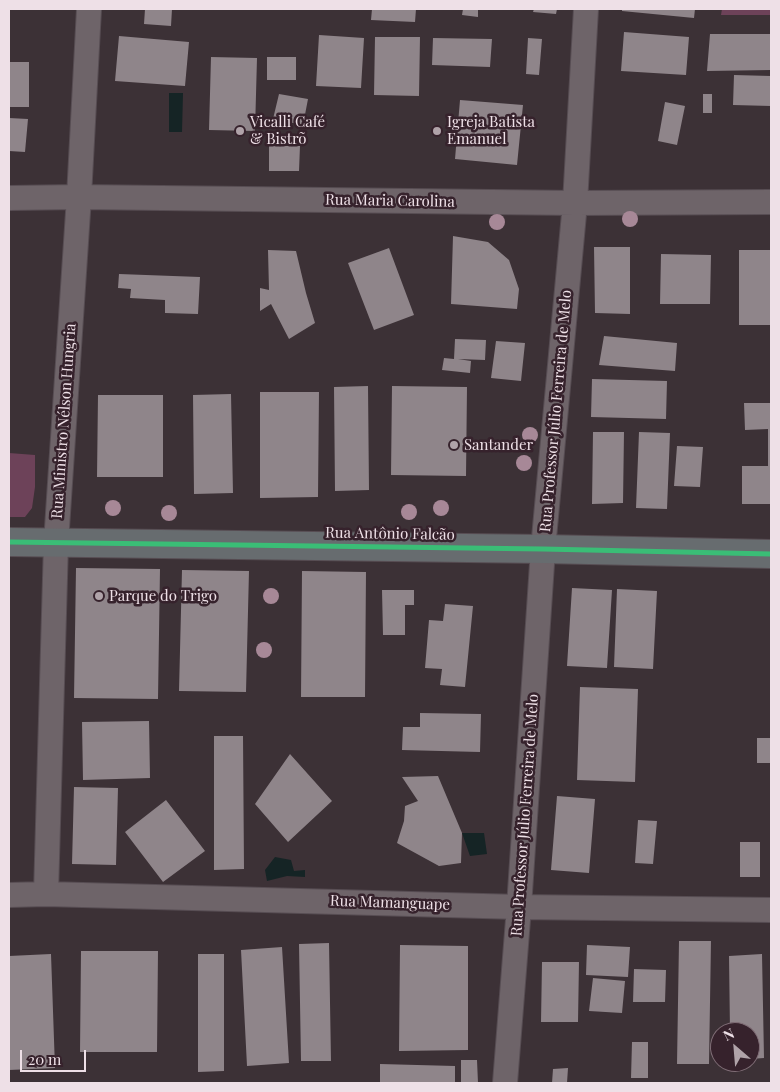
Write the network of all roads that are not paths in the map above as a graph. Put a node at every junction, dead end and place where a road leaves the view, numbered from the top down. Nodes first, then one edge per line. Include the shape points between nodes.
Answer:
1 (89, 9) edge
2 (586, 9) edge
3 (79, 197) junction
4 (9, 198) edge
5 (771, 202) edge
6 (575, 204) junction
7 (9, 542) edge
8 (56, 543) junction
9 (543, 548) junction
10 (771, 554) edge
11 (46, 894) junction
12 (9, 895) edge
13 (519, 907) junction
14 (771, 910) edge
15 (505, 1083) edge

1 - 3 street, Rua Ministro Nélson Hungria
2 - 6 street, Rua Professor Júlio Ferreira de Melo
3 - 4 street, Rua Maria Carolina
3 - 6 street, Rua Maria Carolina
3 - 8 street, Rua Ministro Nélson Hungria
5 - 6 street, Rua Maria Carolina
6 - 9 street, Rua Professor Júlio Ferreira de Melo
7 - 8 main road, Rua Antônio Falcão
8 - 9 main road, Rua Antônio Falcão
8 - 11 street, Rua Ministro Nélson Hungria
9 - 10 main road, Rua Antônio Falcão
9 - 13 street, Rua Professor Júlio Ferreira de Melo
11 - 12 street, Rua Mamanguape
11 - 13 street, Rua Mamanguape
13 - 14 street, Rua Mamanguape
13 - 15 street, Rua Professor Júlio Ferreira de Melo

